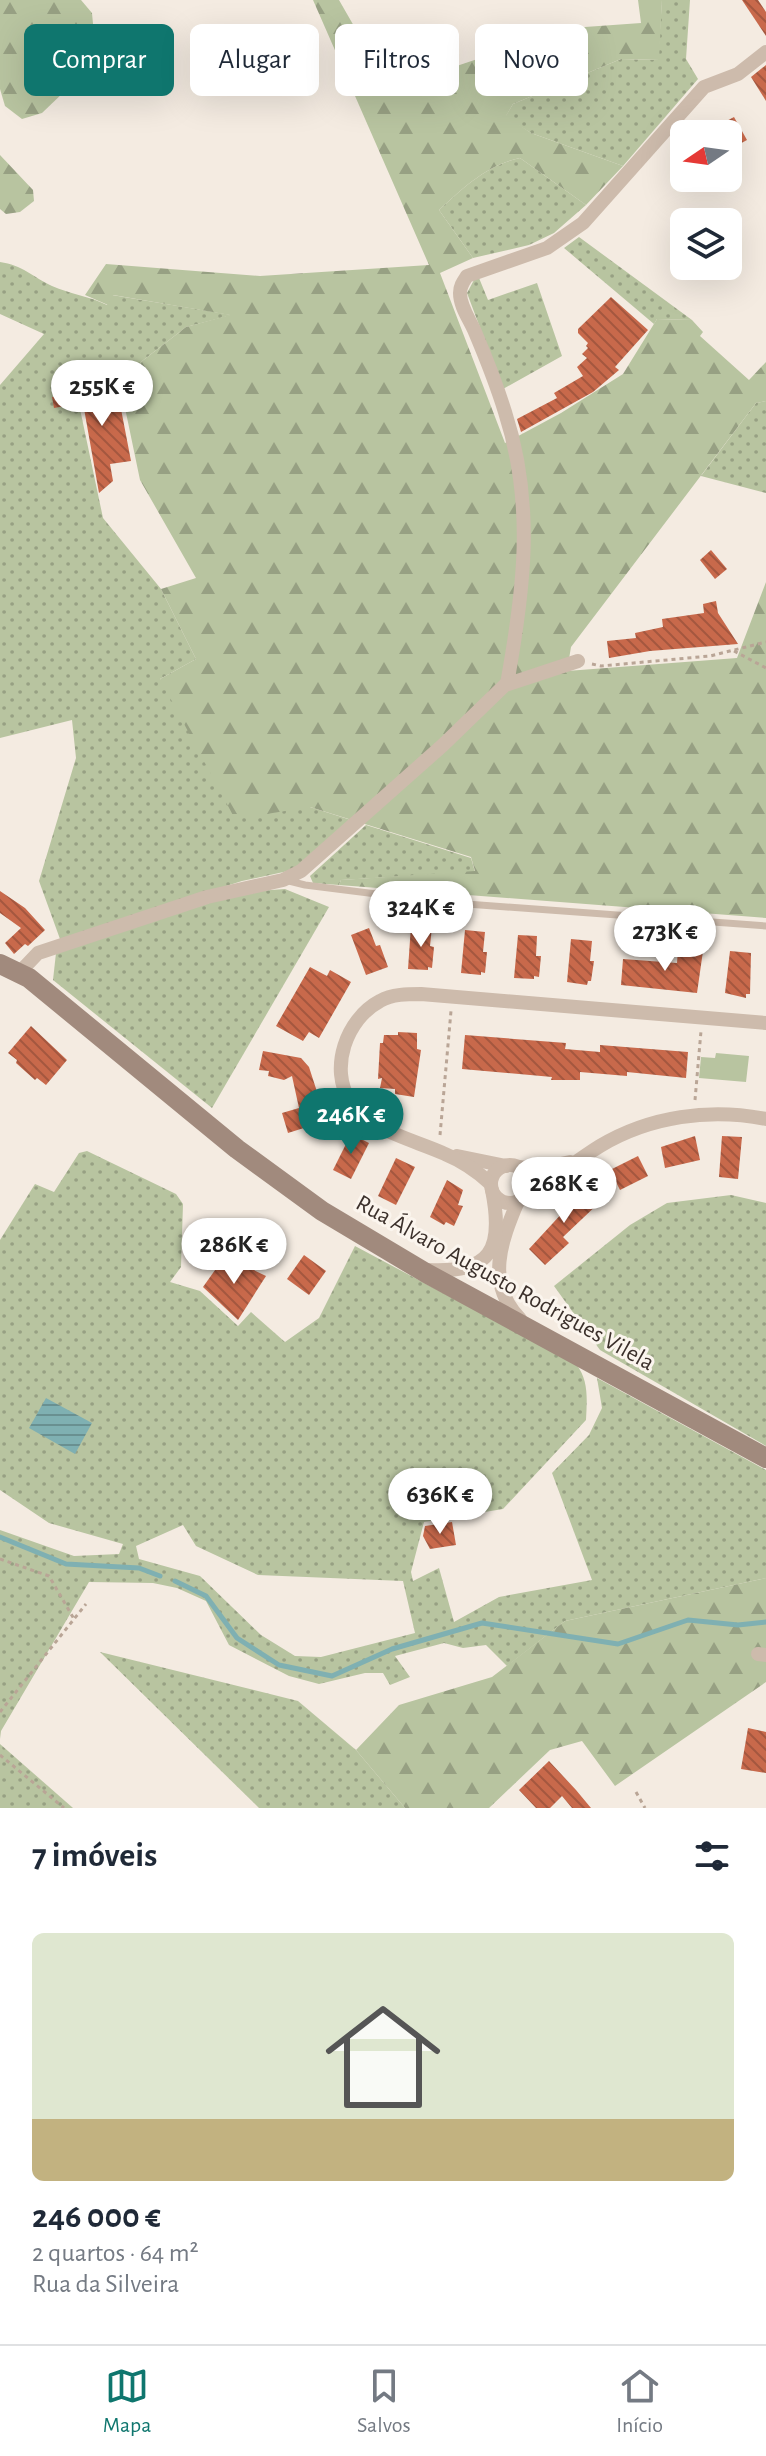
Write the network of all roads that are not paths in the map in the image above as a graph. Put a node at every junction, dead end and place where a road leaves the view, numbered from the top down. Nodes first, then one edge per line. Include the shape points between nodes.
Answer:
1 (766, 52) edge
2 (578, 661) road end
3 (507, 684) junction
4 (283, 880) junction
5 (766, 926) edge
6 (9, 968) edge
7 (766, 1023) edge
8 (766, 1119) edge
9 (442, 1152) junction
10 (584, 1157) junction
11 (512, 1166) junction
12 (492, 1187) junction
13 (521, 1199) junction
14 (473, 1267) junction
15 (421, 1270) junction
16 (499, 1271) junction
17 (476, 1300) junction
18 (532, 1331) junction
19 (766, 1458) edge

1 - 3 street via 738,74 704,87 583,223 547,248 467,276 460,287 461,302 505,412 523,486 523,573
2 - 3 street
3 - 4 street via 348,831
4 - 5 lane via 440,902
4 - 6 street via 207,897 38,953
6 - 15 main road, Rua Álvaro Augusto Rodrigues Vilela via 29,978 292,1191
7 - 9 street via 406,994 381,1000 356,1023 340,1059 345,1093 363,1116
8 - 10 street via 693,1115 623,1134
9 - 11 street
9 - 12 street
10 - 11 street via 538,1169
10 - 13 street
11 - 12 street via 496,1172
11 - 13 street via 529,1181
12 - 13 street via 500,1200
12 - 14 street via 497,1226 492,1247
13 - 16 street via 501,1246
14 - 15 street via 457,1272
14 - 17 street via 468,1280
15 - 17 main road, Rua Álvaro Augusto Rodrigues Vilela
16 - 17 street via 495,1295
16 - 18 street via 508,1307
17 - 18 main road, Rua Álvaro Augusto Rodrigues Vilela
18 - 19 main road, Rua Álvaro Augusto Rodrigues Vilela

